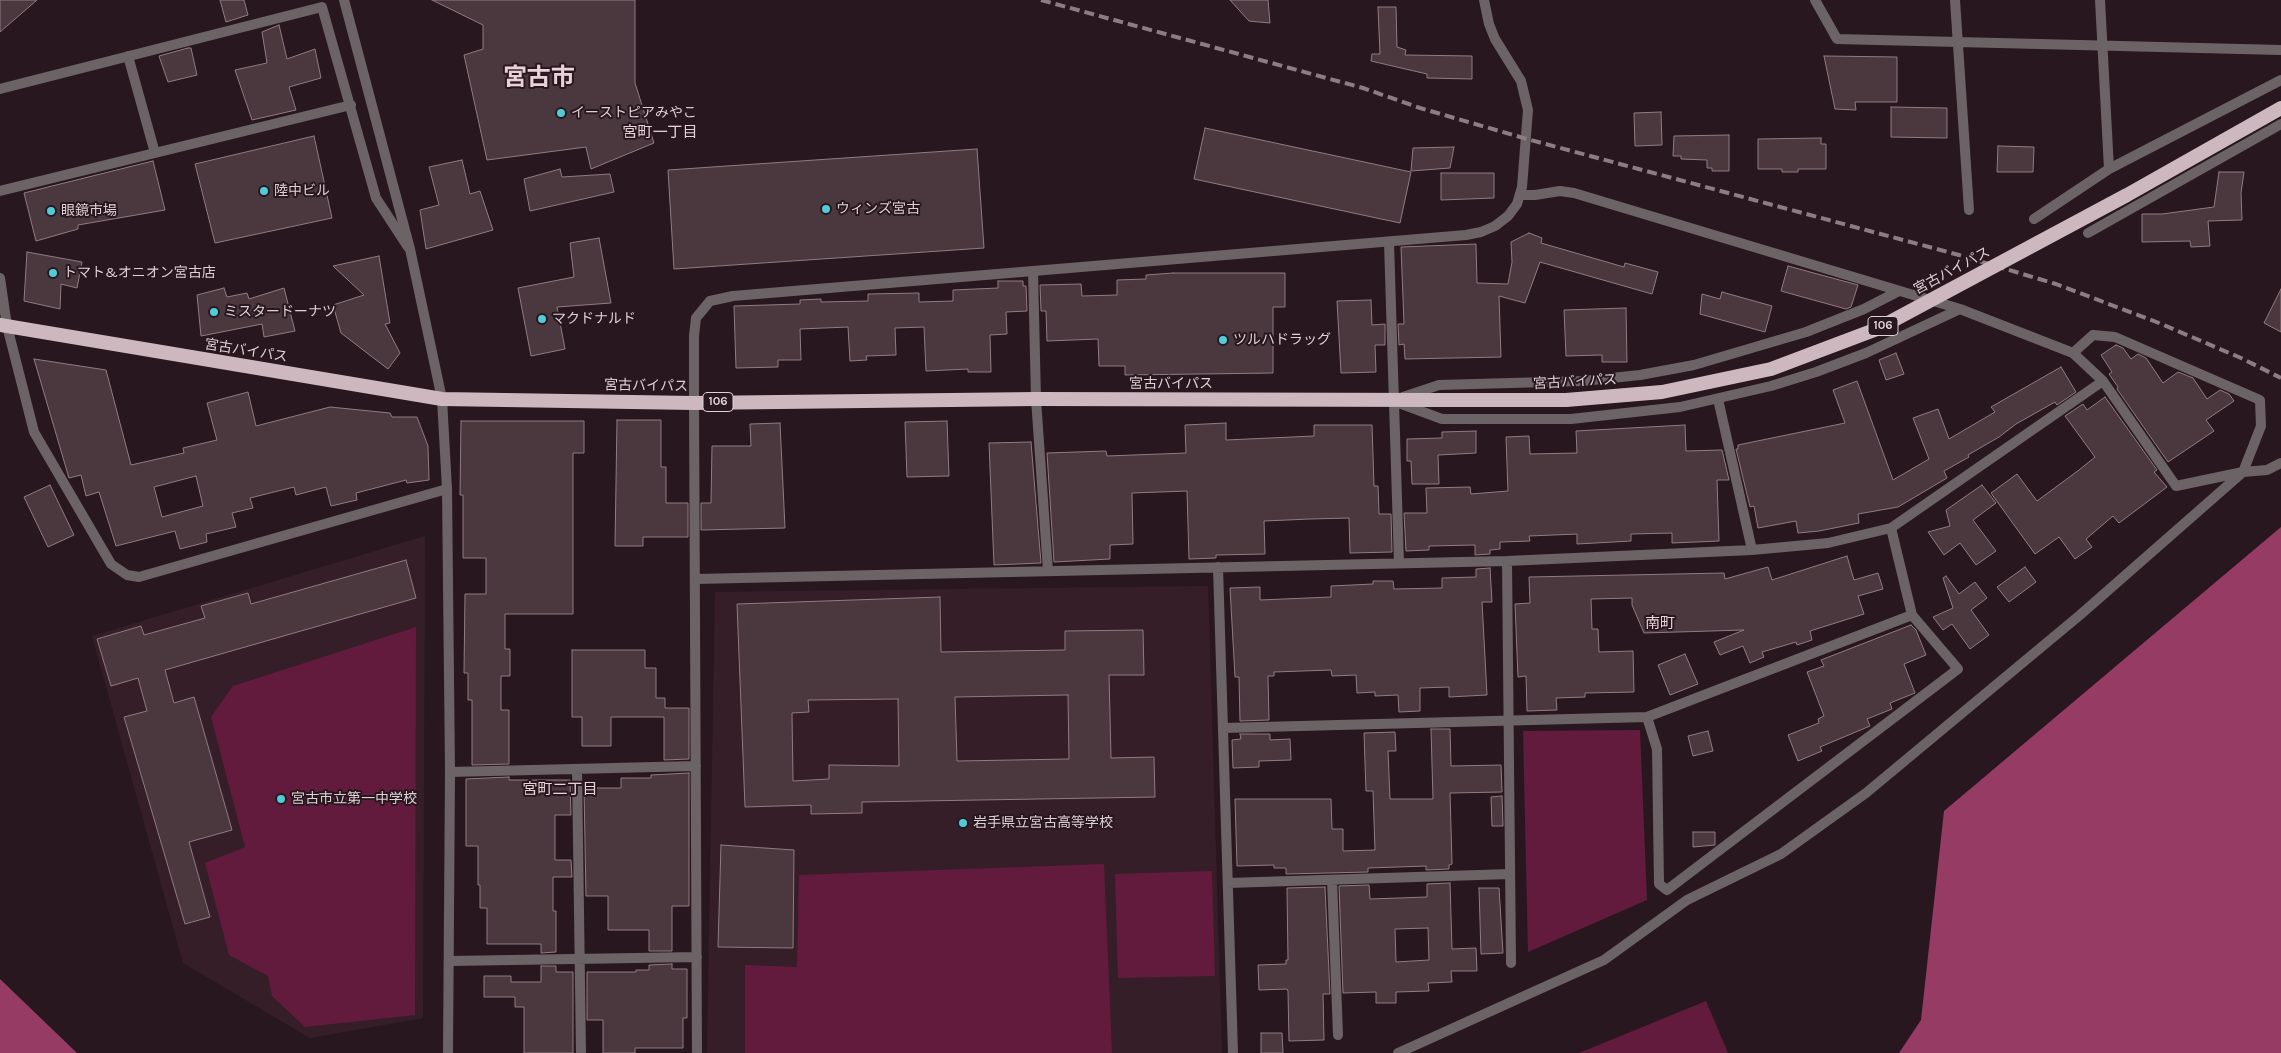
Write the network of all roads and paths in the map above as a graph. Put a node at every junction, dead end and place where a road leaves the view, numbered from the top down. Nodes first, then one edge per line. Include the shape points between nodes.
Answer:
1 (344, 0) edge
2 (1484, 0) edge
3 (1815, 0) edge
4 (1955, 0) edge
5 (2100, 0) edge
6 (1958, 42) junction
7 (2102, 45) junction
8 (2281, 50) edge
9 (128, 56) junction
10 (2281, 80) edge
11 (0, 88) edge
12 (351, 105) junction
13 (2281, 108) edge
14 (2281, 124) edge
15 (155, 153) junction
16 (2109, 169) junction
17 (0, 191) edge
18 (1520, 195) junction
19 (1969, 210) dead end
20 (2034, 219) dead end
21 (2088, 233) dead end
22 (1389, 242) junction
23 (410, 249) junction
24 (1033, 271) junction
25 (0, 278) edge
26 (1897, 292) junction
27 (1960, 309) junction
28 (4, 325) edge
29 (2073, 353) junction
30 (2103, 382) junction
31 (442, 399) junction
32 (1036, 399) junction
33 (1718, 399) junction
34 (1393, 401) junction
35 (694, 403) junction
36 (2281, 463) edge
37 (2243, 472) junction
38 (447, 489) junction
39 (1891, 528) junction
40 (1752, 550) junction
41 (1507, 561) junction
42 (1399, 563) junction
43 (1218, 567) junction
44 (1048, 571) junction
45 (696, 579) junction
46 (1912, 615) junction
47 (1647, 717) junction
48 (1509, 721) junction
49 (1223, 728) junction
50 (696, 766) junction
51 (577, 769) junction
52 (450, 772) junction
53 (1510, 874) junction
54 (1332, 880) junction
55 (1228, 883) junction
56 (697, 957) junction
57 (580, 959) junction
58 (450, 961) junction
59 (1511, 963) dead end
60 (1338, 1035) dead end
61 (448, 1053) edge
62 (581, 1053) edge
63 (697, 1053) edge
64 (1233, 1053) edge
65 (1398, 1053) edge

1 - 23 street
2 - 18 street via 1495,39 1514,68 1526,95 1528,126
3 - 6 street via 1837,39
4 - 6 street
5 - 7 street
6 - 7 street
6 - 19 street
7 - 8 street
7 - 16 street
9 - 11 street
9 - 12 street via 322,7
9 - 15 street
10 - 16 street
12 - 15 street
12 - 23 street via 376,198
13 - 34 highway, 宮古バイパス / 106, bridge via 1877,329 1771,369 1662,392 1566,400
14 - 21 street
15 - 17 street
16 - 20 street
18 - 22 street via 1508,216 1481,232
18 - 26 street via 1560,191 1574,193
22 - 24 street
22 - 34 street
23 - 31 street
24 - 32 street
24 - 35 street via 732,296 710,301 696,318
25 - 28 street
26 - 27 street
26 - 34 street via 1806,332 1694,365 1583,382 1439,385
27 - 29 street
27 - 33 street via 1866,353 1816,372
28 - 31 highway, 宮古バイパス / 106
28 - 38 street via 34,432 111,564 127,575 139,577
29 - 30 street
29 - 37 street via 2093,335 2115,337 2260,400 2261,426
30 - 37 street via 2176,486
30 - 39 street
31 - 35 highway, 宮古バイパス / 106
31 - 38 street
32 - 34 highway, 宮古バイパス / 106
32 - 35 highway, 宮古バイパス / 106
32 - 44 street
33 - 34 street via 1632,414 1571,419 1442,419
33 - 40 street
34 - 42 street
35 - 45 street
36 - 37 street via 2267,470
37 - 65 street via 2080,615 1866,793 1780,854 1687,900 1604,960
38 - 52 street
39 - 40 street via 1828,543
39 - 46 street
40 - 41 street
41 - 42 street
41 - 48 street
42 - 43 street
43 - 44 street
43 - 49 street
44 - 45 street
45 - 50 street
46 - 47 street
46 - 47 street via 1958,669 1668,890 1659,884 1657,749
47 - 48 street
48 - 49 street
48 - 53 street
49 - 55 street
50 - 51 street
50 - 56 street
51 - 52 street
51 - 57 street
52 - 58 street
53 - 54 street
53 - 59 street
54 - 55 street
54 - 60 street
55 - 64 street
56 - 57 street
56 - 63 street
57 - 58 street
57 - 62 street
58 - 61 street

